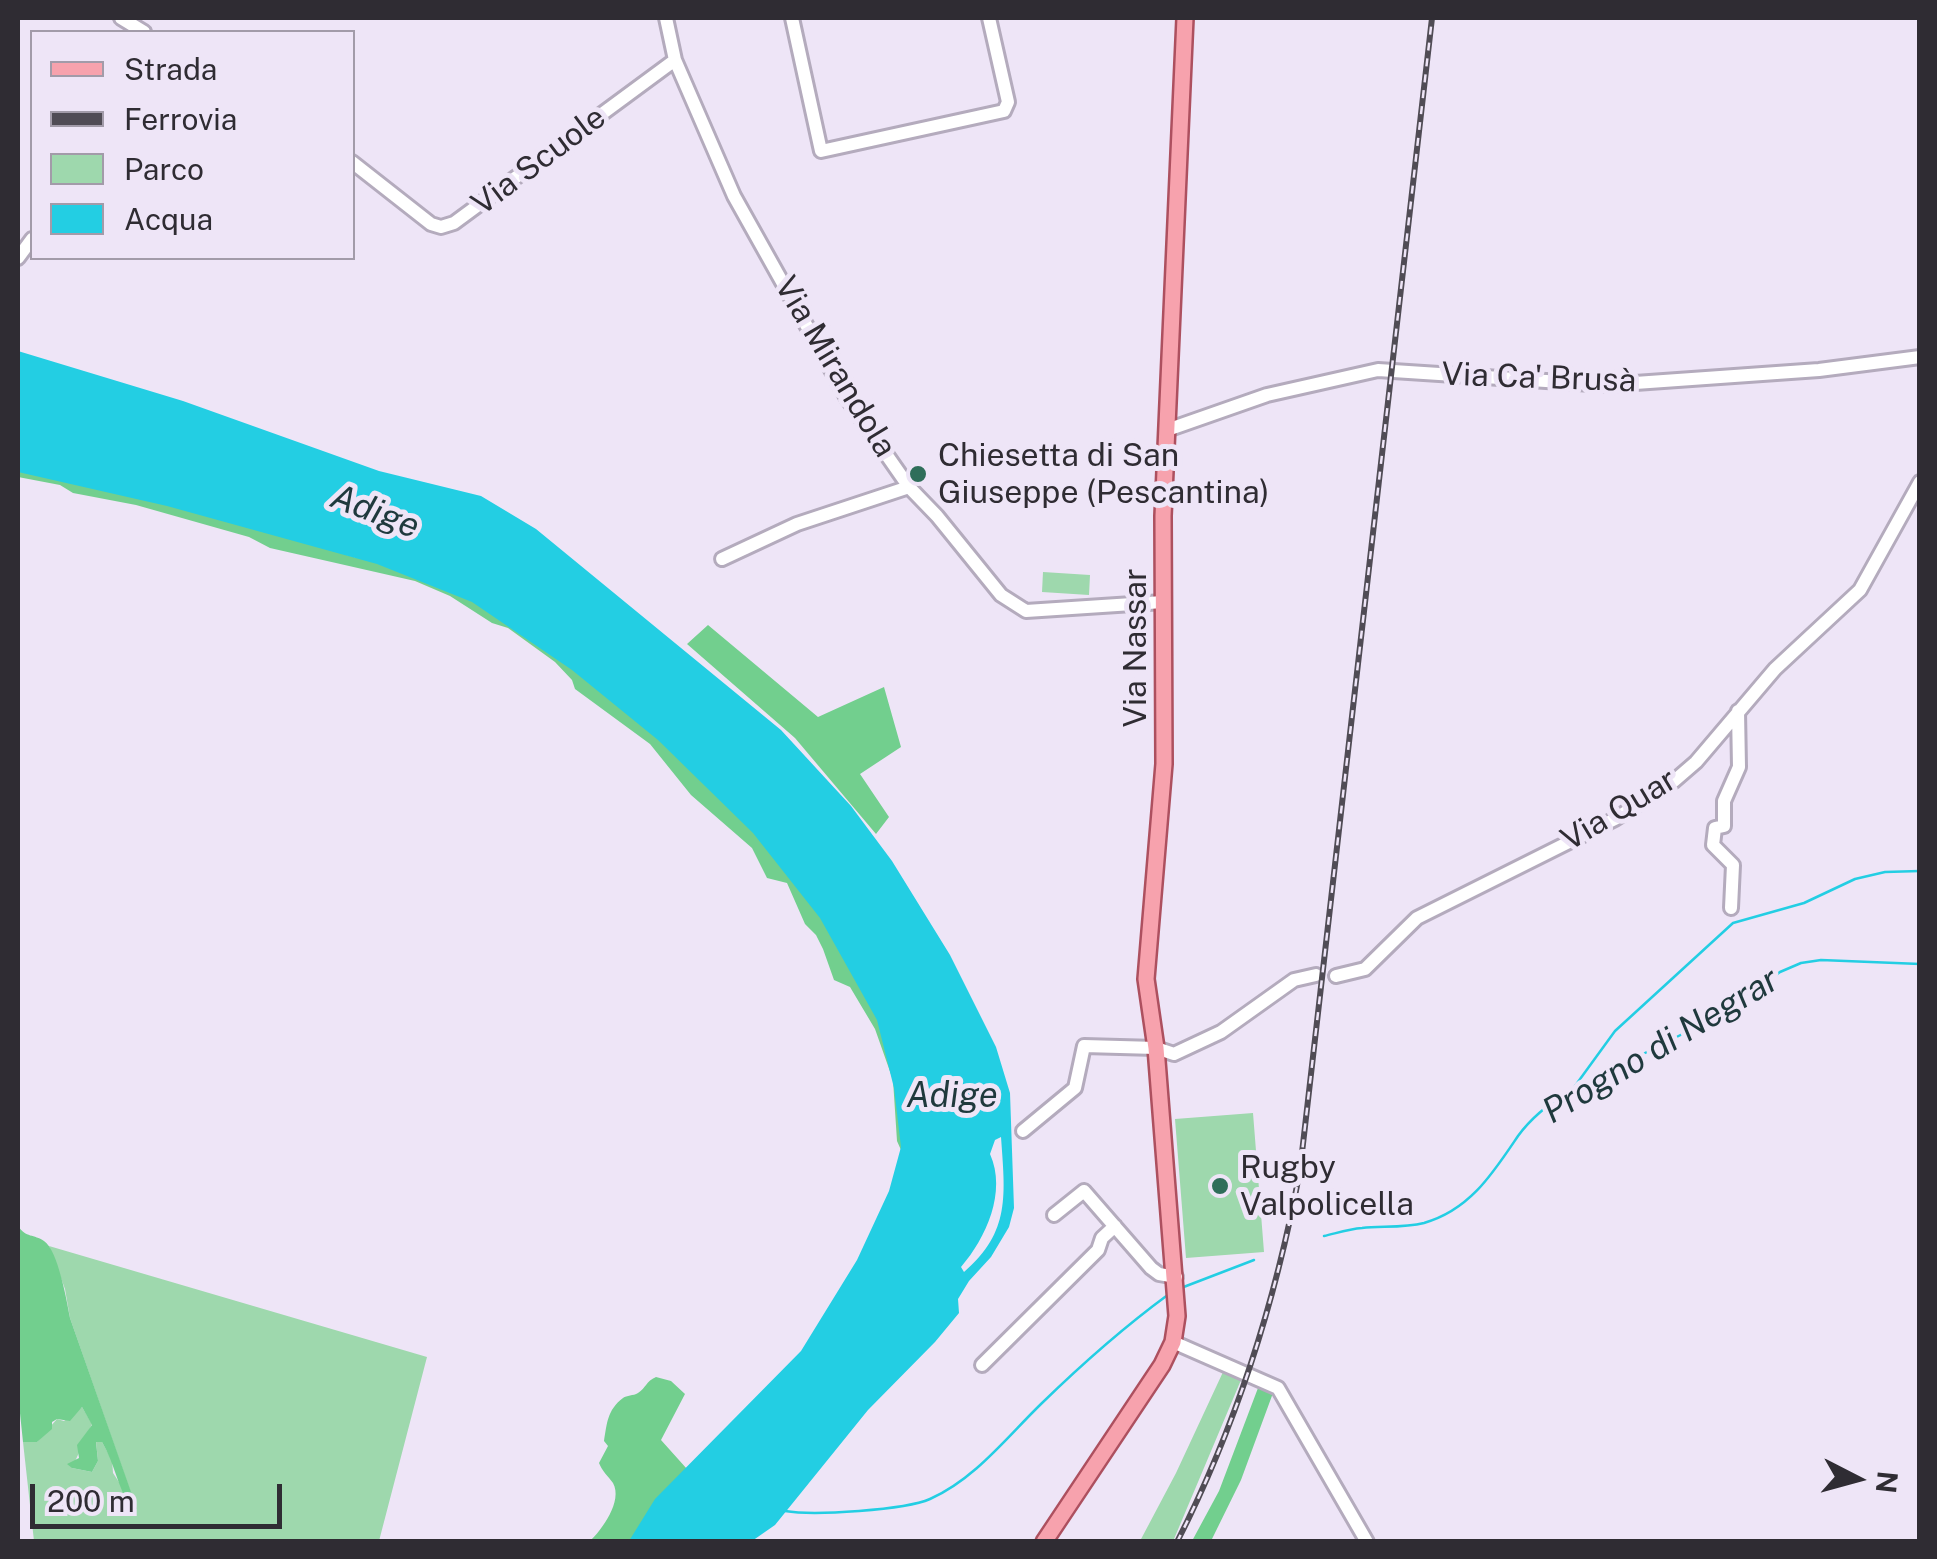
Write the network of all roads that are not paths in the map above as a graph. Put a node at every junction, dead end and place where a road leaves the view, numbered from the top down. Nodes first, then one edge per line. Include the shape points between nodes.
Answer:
1 (666, 18) edge
2 (792, 18) edge
3 (989, 18) edge
4 (1186, 18) edge
5 (676, 60) junction
6 (355, 164) edge
7 (1920, 357) edge
8 (1166, 430) junction
9 (1920, 482) edge
10 (909, 487) junction
11 (722, 559) dead end
12 (1163, 602) junction
13 (1738, 711) junction
14 (1731, 908) dead end
15 (1316, 975) dead end
16 (1336, 976) dead end
17 (1156, 1048) junction
18 (1023, 1131) dead end
19 (1054, 1215) dead end
20 (1115, 1226) junction
21 (1177, 1281) junction
22 (1173, 1342) junction
23 (982, 1365) dead end
24 (1044, 1542) edge
25 (1367, 1542) edge

1 - 5 street, Via Mirandola
2 - 3 street via 821,151 1004,111 1008,102
4 - 8 main road, Via Nassar
5 - 6 street, Via Scuole via 454,224 431,224
5 - 10 street, Via Mirandola via 734,196 847,398
7 - 8 street, Via Ca' Brusà via 1607,385 1378,370 1268,395
8 - 12 main road, Via Nassar
9 - 13 street, Via Quar via 1860,590
10 - 11 street via 798,524
10 - 12 street, Via Mirandola via 1013,606 1026,611
12 - 17 main road, Via Nassar via 1164,764 1146,979
13 - 14 street via 1739,768 1714,845 1733,865
13 - 16 street, Via Quar via 1696,762 1650,799 1416,918 1365,969
15 - 17 street via 1294,980 1206,1040 1174,1054
17 - 18 street via 1084,1046 1075,1088
17 - 21 main road, Via Nassar
19 - 20 street via 1084,1191
20 - 21 street via 1151,1268
20 - 23 street
21 - 22 main road, Via Nassar
22 - 24 main road, Via Nassar
22 - 25 street via 1278,1388

